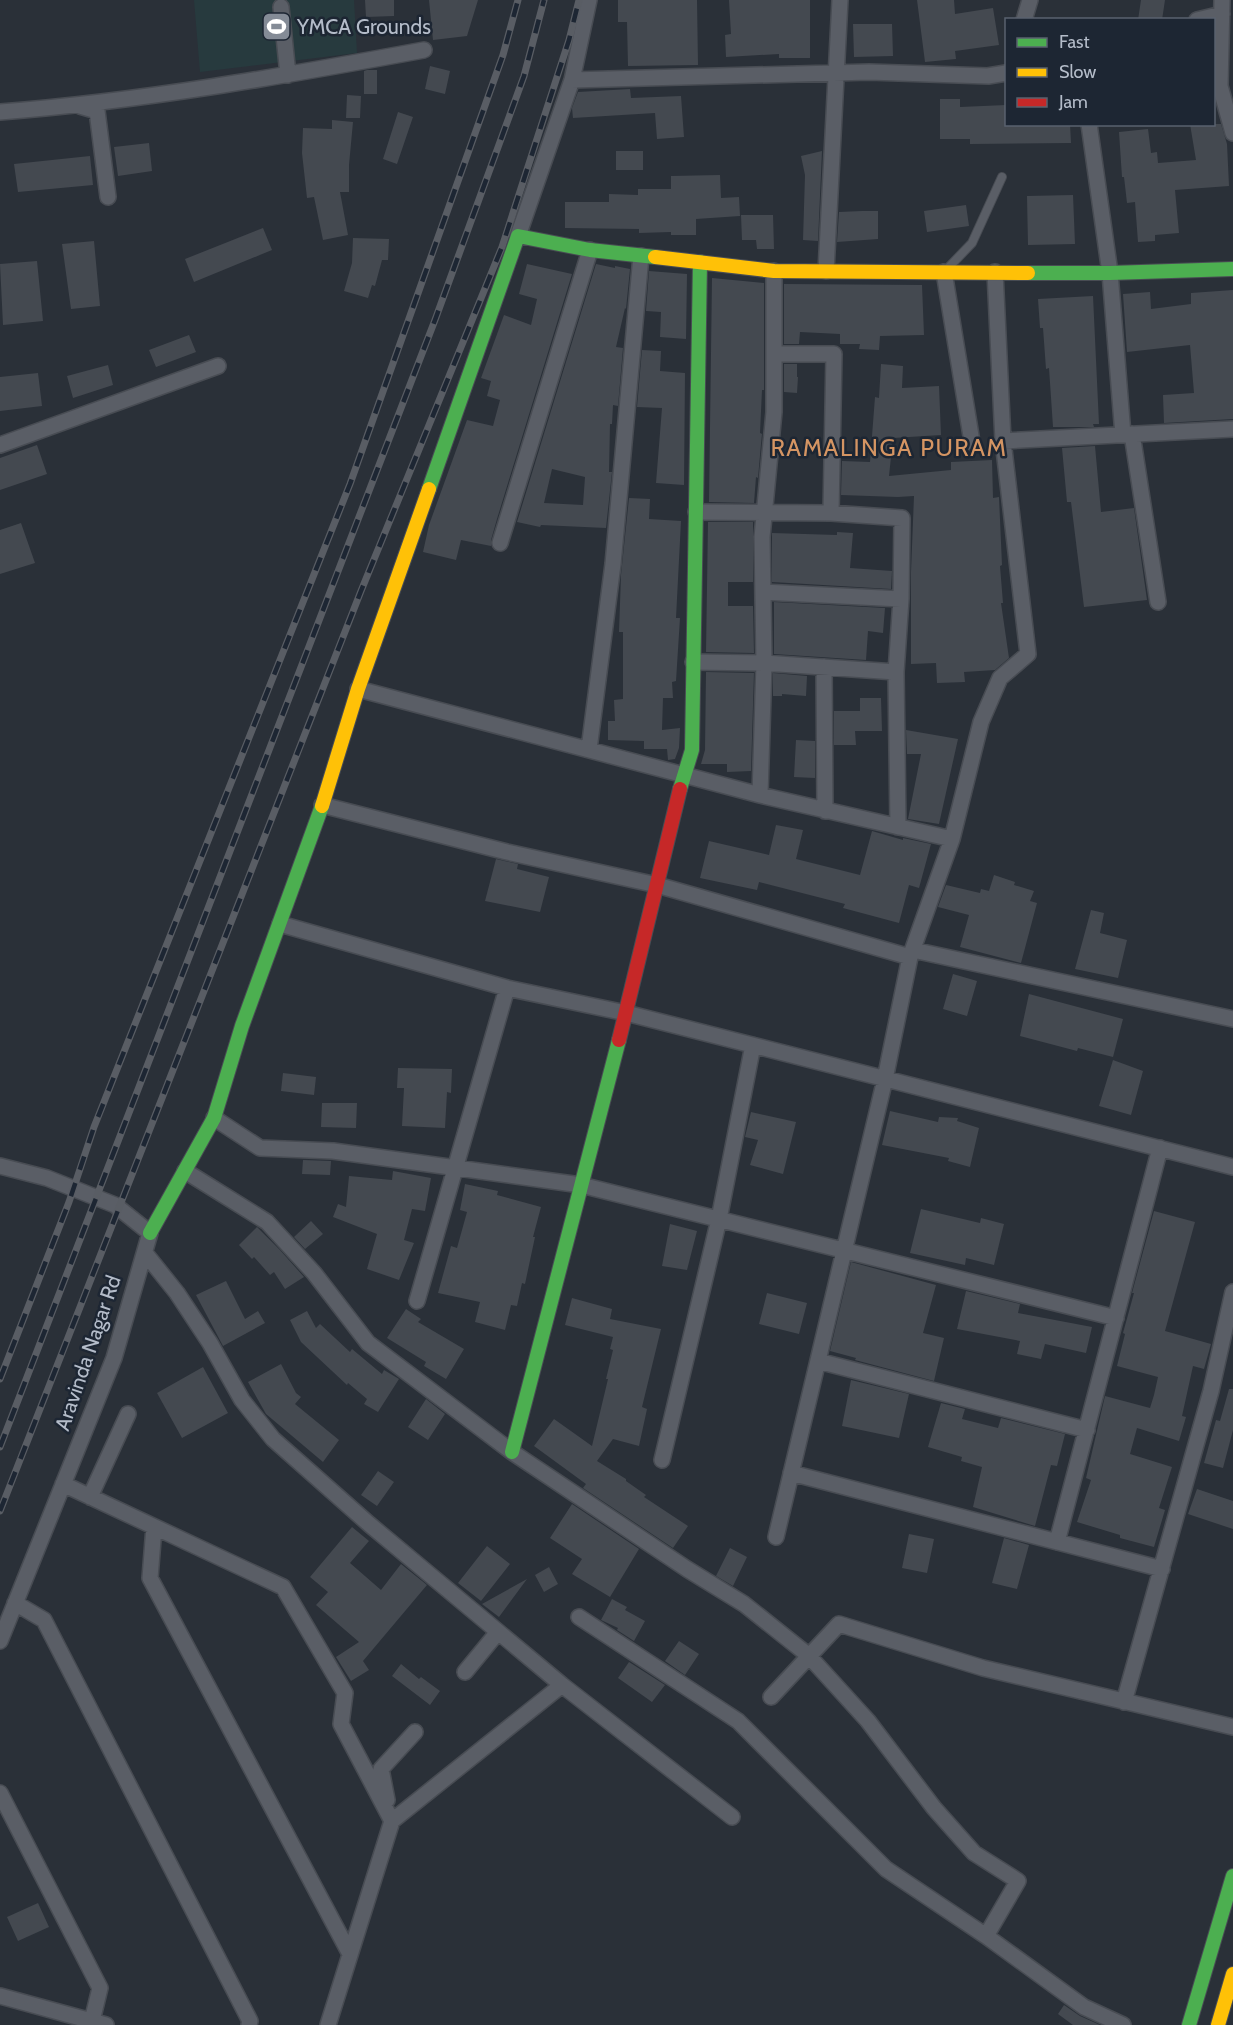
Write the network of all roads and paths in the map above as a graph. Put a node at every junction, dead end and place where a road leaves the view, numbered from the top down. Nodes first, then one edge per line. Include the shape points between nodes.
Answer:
1 (589, 0) edge
2 (840, 0) edge
3 (1030, 0) edge
4 (281, 7) dead end
5 (1222, 7) edge
6 (1025, 18) edge
7 (1201, 18) edge
8 (424, 50) dead end
9 (836, 72) junction
10 (1005, 73) edge
11 (288, 75) junction
12 (572, 80) junction
13 (1217, 86) edge
14 (80, 106) junction
15 (0, 112) edge
16 (1089, 126) edge
17 (1233, 133) edge
18 (1002, 177) dead end
19 (108, 197) dead end
20 (518, 236) junction
21 (590, 250) junction
22 (640, 256) junction
23 (700, 262) junction
24 (1233, 268) edge
25 (774, 271) junction
26 (826, 271) junction
27 (944, 272) junction
28 (995, 272) junction
29 (1110, 273) junction
30 (774, 354) junction
31 (218, 366) dead end
32 (1233, 429) edge
33 (1127, 434) junction
34 (1003, 441) junction
35 (972, 442) dead end
36 (0, 445) edge
37 (696, 512) junction
38 (764, 512) junction
39 (831, 513) junction
40 (500, 543) dead end
41 (763, 592) junction
42 (901, 599) junction
43 (1158, 602) dead end
44 (693, 662) junction
45 (764, 663) junction
46 (824, 667) junction
47 (896, 672) junction
48 (358, 689) junction
49 (589, 749) junction
50 (683, 776) junction
51 (760, 795) junction
52 (322, 805) junction
53 (825, 811) junction
54 (898, 827) junction
55 (952, 838) junction
56 (657, 885) junction
57 (280, 924) junction
58 (912, 953) junction
59 (507, 988) junction
60 (626, 1013) junction
61 (1233, 1019) edge
62 (753, 1045) junction
63 (885, 1079) junction
64 (214, 1118) junction
65 (1160, 1148) junction
66 (0, 1166) edge
67 (1233, 1167) edge
68 (455, 1168) junction
69 (185, 1171) junction
70 (581, 1185) junction
71 (719, 1219) junction
72 (150, 1233) junction
73 (845, 1250) junction
74 (145, 1253) junction
75 (1233, 1292) edge
76 (417, 1301) dead end
77 (1116, 1318) junction
78 (818, 1361) junction
79 (128, 1414) dead end
80 (1087, 1430) junction
81 (512, 1452) junction
82 (662, 1460) dead end
83 (791, 1473) junction
84 (63, 1484) junction
85 (90, 1497) junction
86 (154, 1527) junction
87 (776, 1537) dead end
88 (1057, 1542) junction
89 (1162, 1569) junction
90 (15, 1603) junction
91 (579, 1617) dead end
92 (498, 1632) junction
93 (0, 1641) edge
94 (808, 1655) junction
95 (465, 1672) dead end
96 (561, 1685) junction
97 (771, 1697) dead end
98 (1124, 1702) junction
99 (1233, 1727) edge
100 (415, 1732) dead end
101 (0, 1793) edge
102 (732, 1817) dead end
103 (392, 1821) junction
104 (1233, 1876) edge
105 (986, 1936) junction
106 (350, 1954) junction
107 (1233, 1974) edge
108 (0, 1996) edge
109 (99, 2023) edge
110 (249, 2025) edge
111 (328, 2025) edge
112 (1123, 2025) edge
113 (1189, 2025) edge
114 (1218, 2025) edge

1 - 12 street
2 - 9 street
3 - 6 street
4 - 11 street
5 - 7 street
5 - 13 street
8 - 11 street
9 - 10 street
9 - 12 street
9 - 26 street
11 - 14 street
12 - 20 street
13 - 17 street
14 - 15 street
14 - 19 street via 97,111
16 - 29 street
18 - 27 lane via 972,243
20 - 21 street
20 - 48 street
21 - 22 street
21 - 40 street
22 - 23 street
22 - 49 street via 613,564
23 - 25 street
23 - 37 street
24 - 29 street
25 - 26 street
25 - 30 street
26 - 27 street
27 - 28 street
27 - 35 street
28 - 29 street
28 - 34 street
29 - 33 street
30 - 38 street via 774,412
30 - 39 street via 834,354
31 - 36 street
32 - 33 street
33 - 34 street
33 - 43 street
34 - 55 street via 1028,654 1000,678 981,722
37 - 38 street
37 - 44 street
38 - 39 street
38 - 41 street
39 - 42 street via 902,518
41 - 42 street
41 - 45 street
42 - 47 street
44 - 45 street
44 - 50 street via 692,750
45 - 46 street
45 - 51 street
46 - 47 street
46 - 53 street
47 - 54 street
48 - 49 street
48 - 52 street
49 - 50 street
50 - 51 street
50 - 56 street
51 - 53 street
52 - 56 street
52 - 57 street
53 - 54 street
54 - 55 street
55 - 58 street
56 - 58 street
56 - 60 street
57 - 59 street
57 - 64 street via 242,1026
58 - 61 street
58 - 63 street
59 - 60 street
59 - 68 street
60 - 62 street
60 - 70 street
62 - 63 street
62 - 71 street
63 - 65 street
63 - 73 street
64 - 68 street via 260,1148 333,1151
64 - 69 street
65 - 67 street
65 - 77 street
66 - 72 street via 46,1178 115,1205
68 - 70 street
68 - 76 street
69 - 72 street
69 - 81 street via 267,1222 314,1273 369,1343
70 - 71 street
70 - 81 street
71 - 73 street
71 - 82 street
72 - 74 street, Aravinda Nagar Rd
73 - 77 street
73 - 78 street
74 - 84 street, Aravinda Nagar Rd via 114,1358
74 - 92 street via 177,1293 242,1400 273,1439
75 - 89 street via 1212,1391
77 - 80 street
78 - 80 street
78 - 83 street
79 - 85 street
80 - 88 street
81 - 94 street via 744,1604
83 - 87 street
83 - 88 street
84 - 85 street
84 - 90 street, Aravinda Nagar Rd
85 - 86 street
86 - 103 street via 283,1587 345,1693 341,1724
86 - 106 street via 150,1578
88 - 89 street
89 - 98 street
90 - 93 street, Aravinda Nagar Rd
90 - 110 street via 44,1620
91 - 105 street via 738,1721 886,1869
92 - 95 street
92 - 96 street
94 - 97 street
94 - 98 street via 839,1624 983,1668
94 - 105 street via 868,1721 934,1808 974,1853 1018,1881
96 - 102 street
96 - 103 street
98 - 99 street
100 - 103 street via 381,1769
101 - 109 street via 100,1988
103 - 106 street
104 - 113 street
105 - 112 street via 1084,2007
106 - 111 street
107 - 114 street
108 - 109 street

